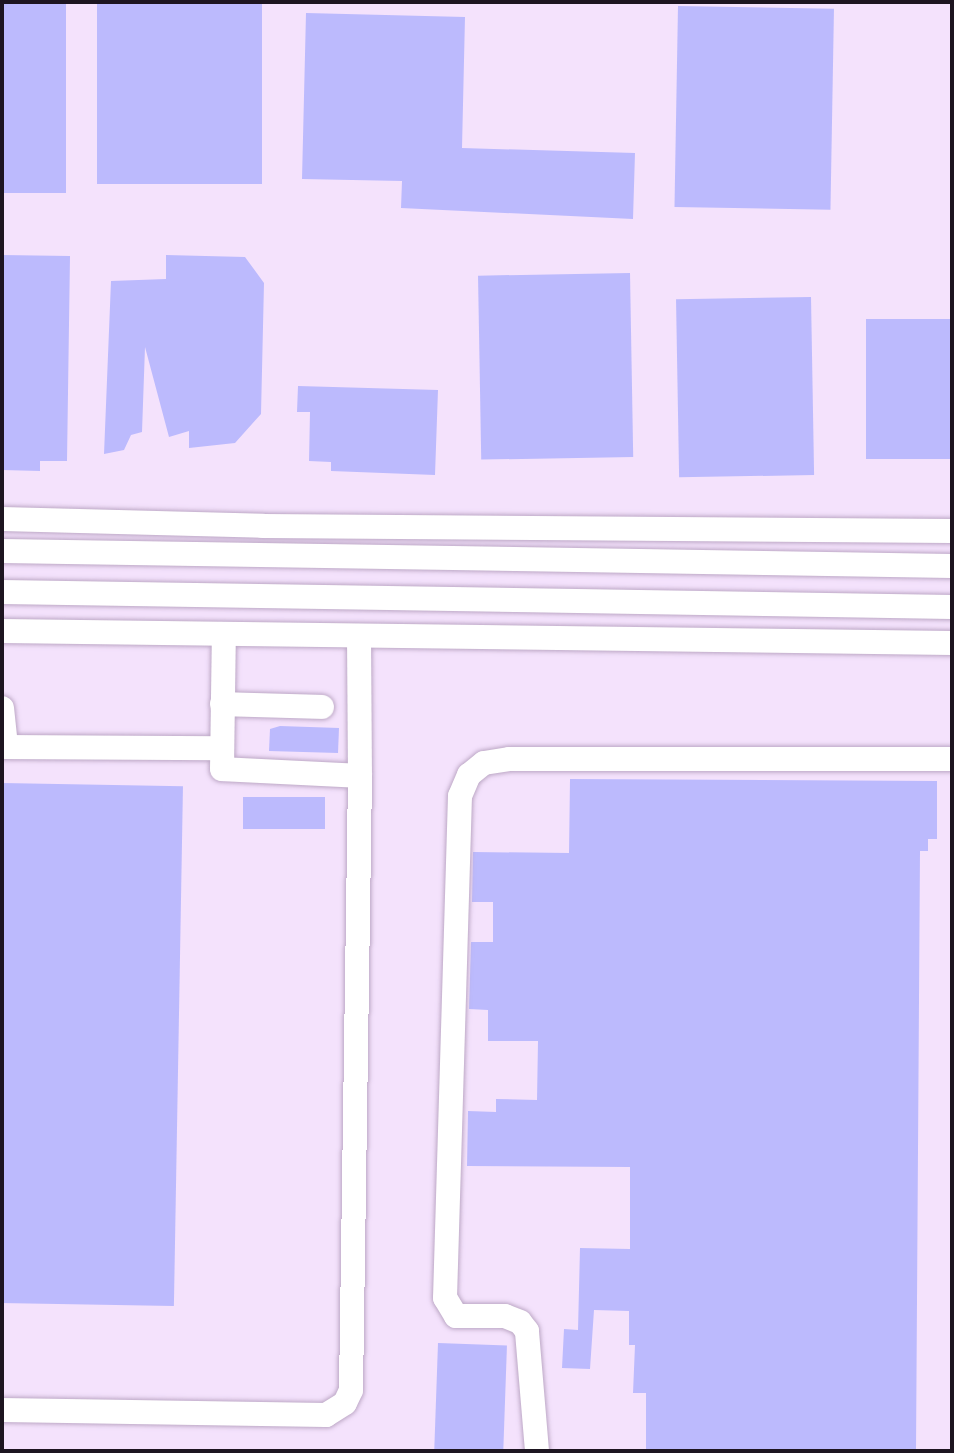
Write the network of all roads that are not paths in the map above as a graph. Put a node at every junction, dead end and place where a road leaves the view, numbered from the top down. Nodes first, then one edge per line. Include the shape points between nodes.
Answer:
1 (2, 519) edge
2 (952, 531) edge
3 (2, 551) edge
4 (952, 566) edge
5 (2, 592) edge
6 (952, 607) edge
7 (2, 631) edge
8 (224, 634) junction
9 (359, 636) junction
10 (952, 643) edge
11 (222, 704) junction
12 (322, 707) dead end
13 (2, 708) edge
14 (4, 747) edge
15 (221, 748) junction
16 (952, 759) edge
17 (360, 776) junction
18 (2, 1410) edge
19 (537, 1451) edge

1 - 2 street via 263,526
3 - 4 street
5 - 6 street
7 - 8 street
8 - 9 street
8 - 11 street
9 - 10 street
9 - 17 street
11 - 12 street
11 - 15 street
13 - 14 street
14 - 15 street
15 - 17 street via 222,769 231,773
16 - 19 street via 509,759 484,762 469,775 460,796 445,1298 456,1316 505,1316 527,1331
17 - 18 street via 351,1390 345,1403 326,1415

